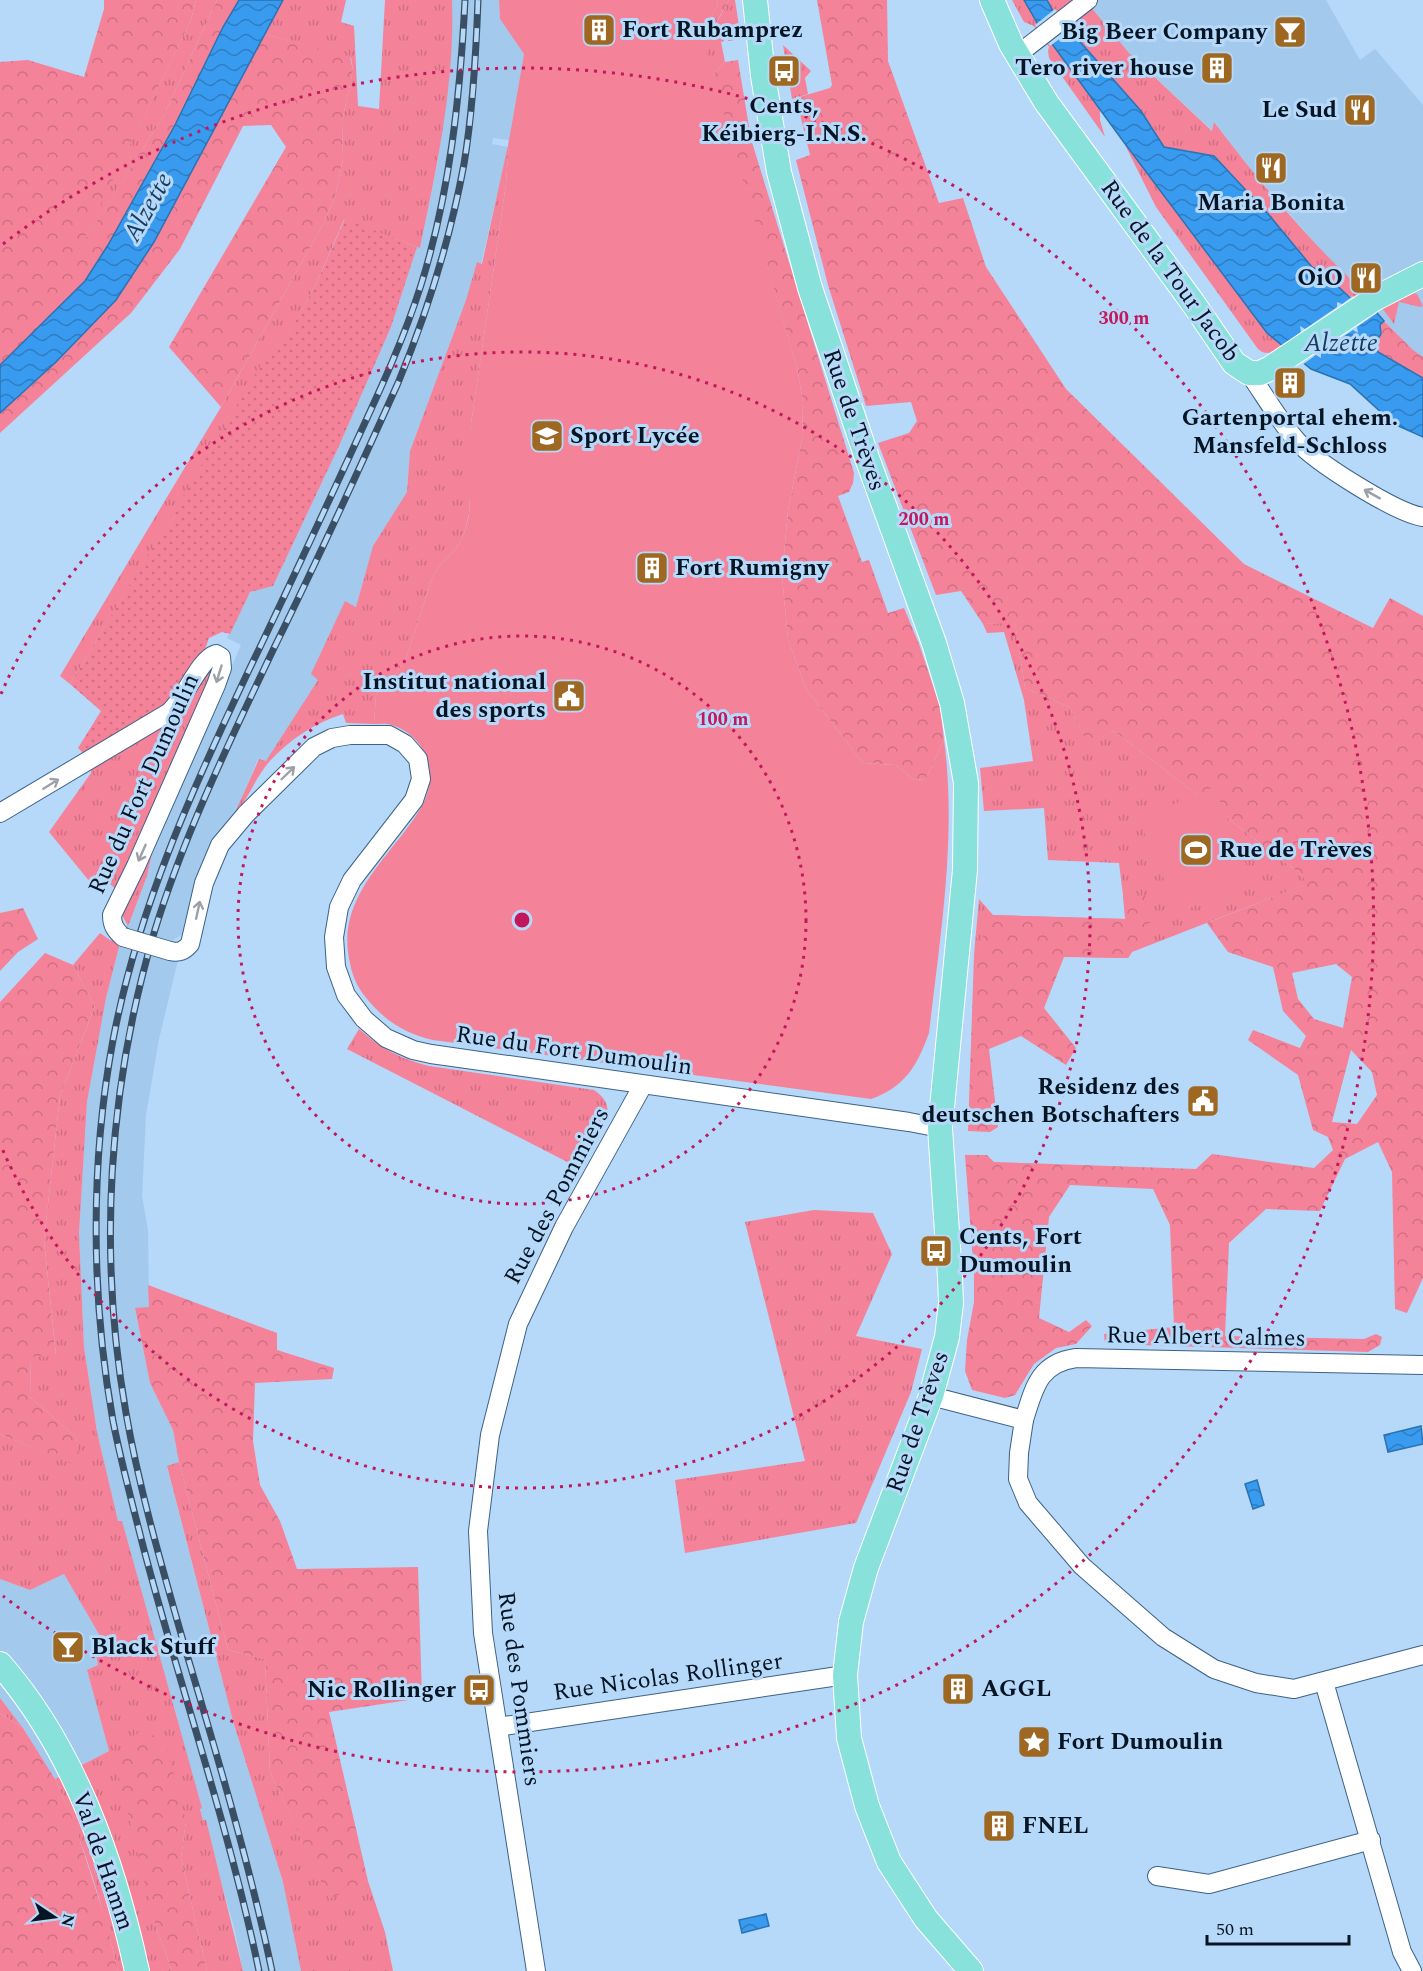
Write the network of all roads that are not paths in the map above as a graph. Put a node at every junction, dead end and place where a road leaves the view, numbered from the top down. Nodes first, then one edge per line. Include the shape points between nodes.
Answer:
1 (755, 0) edge
2 (992, 0) edge
3 (1088, 0) edge
4 (1017, 55) junction
5 (1423, 274) edge
6 (1249, 373) junction
7 (1423, 518) edge
8 (0, 813) edge
9 (643, 1085) junction
10 (940, 1128) junction
11 (1423, 1365) edge
12 (931, 1396) junction
13 (1024, 1420) junction
14 (1423, 1655) edge
15 (0, 1664) edge
16 (845, 1675) junction
17 (1324, 1682) junction
18 (498, 1727) junction
19 (1371, 1839) junction
20 (1157, 1876) dead end
21 (137, 1971) edge
22 (536, 1971) edge
23 (971, 1971) edge
24 (1412, 1971) edge

1 - 10 main road, Rue de Trèves via 779,171 810,288 934,643 952,703 966,783 965,870
2 - 4 main road, Rue de la Tour Jacob
3 - 4 street
4 - 6 main road, Rue de la Tour Jacob via 1046,102 1234,363
5 - 6 main road via 1368,303 1269,369
7 -> 6 street, Rue de la Tour Jacob via 1368,492 1298,442
8 -> 9 street, Rue du Fort Dumoulin, bridge via 168,713 216,654 221,657 222,668 216,685 112,915 116,932 170,951 185,950 190,944 204,883 220,845 246,814 314,747 350,735 389,735 405,744 417,759 421,779 414,800 352,880 339,907 334,937 336,967 346,995 364,1019 386,1038 413,1050
9 - 10 street, Rue du Fort Dumoulin
9 - 18 street, Rue des Pommiers via 564,1227 518,1324 490,1435 478,1531 483,1633
10 - 12 main road, Rue de Trèves via 951,1303 947,1337
11 - 13 street, Rue Albert Calmes via 1060,1360 1046,1370 1033,1390
12 - 13 street
12 - 16 main road, Rue de Trèves via 866,1568 851,1622
13 - 17 street, Rue Albert Calmes via 1018,1479 1028,1503 1082,1566 1163,1637 1214,1669 1256,1683 1294,1689
14 - 17 street, Rue Albert Calmes
15 - 21 main road, Val de Hamm via 51,1738 92,1815 126,1917
16 - 18 street, Rue Nicolas Rollinger
16 - 23 main road, Rue de Trèves via 849,1738 867,1806 889,1862 926,1918
17 - 19 street
18 - 22 street, Rue des Pommiers
19 - 20 street via 1209,1884
19 - 24 street via 1402,1952

